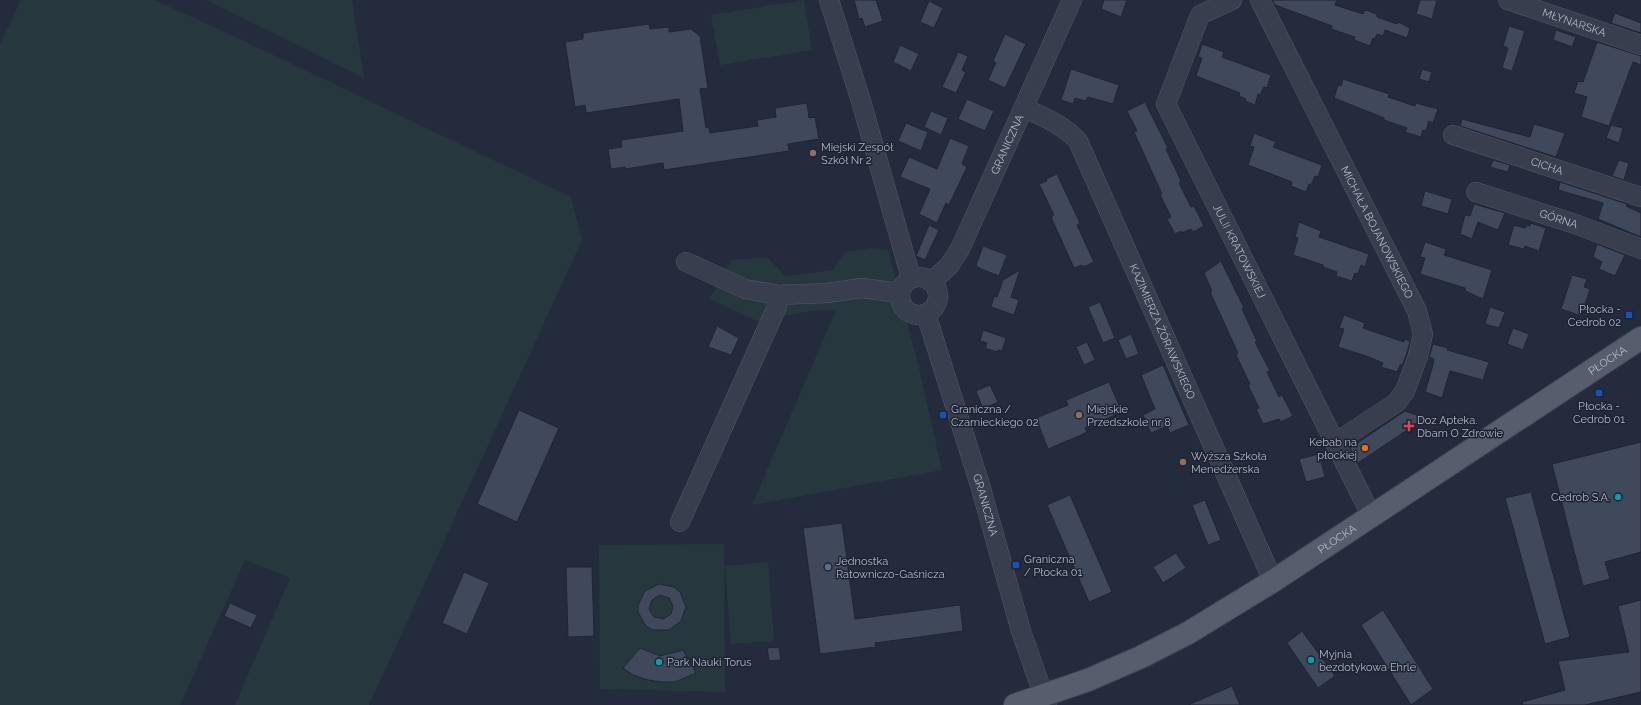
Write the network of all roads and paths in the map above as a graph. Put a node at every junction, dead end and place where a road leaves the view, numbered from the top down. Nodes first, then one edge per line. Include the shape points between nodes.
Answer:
1 (829, 0) edge
2 (1072, 0) edge
3 (1232, 0) edge
4 (1260, 0) edge
5 (1508, 0) edge
6 (1641, 45) edge
7 (1023, 108) junction
8 (1453, 135) dead end
9 (1476, 192) dead end
10 (1641, 197) edge
11 (1641, 249) edge
12 (686, 262) dead end
13 (931, 282) junction
14 (905, 286) junction
15 (779, 295) junction
16 (926, 314) junction
17 (1641, 338) edge
18 (1335, 443) junction
19 (1371, 515) junction
20 (680, 522) dead end
21 (1274, 581) junction
22 (1045, 700) edge
23 (1014, 705) edge

1 - 14 street via 861,101
2 - 7 street, GRANICZNA
3 - 18 street, JULII KRATOWSKIEJ via 1200,14 1166,104
4 - 18 street, MICHAŁA BOJANOWSKIEGO via 1417,311 1423,334 1405,391 1396,403
5 - 6 street, MŁYNARSKA
7 - 13 street, GRANICZNA via 960,248 949,266
7 - 21 street, KAZIMIERZA ŻÓRAWSKIEGO via 1038,114 1078,141
8 - 10 street, CICHA
9 - 11 street, GÓRNA via 1578,224
12 - 15 street via 745,289
13 - 14 street via 923,278
13 - 16 street via 936,290 936,302
14 - 15 street
14 - 16 street via 900,299 906,310 916,315
15 - 20 street via 773,316
16 - 22 street, GRANICZNA via 980,485 1021,631
17 - 19 main road, PŁOCKA
18 - 19 street, JULII KRATOWSKIEJ
19 - 21 main road, PŁOCKA
21 - 22 main road, PŁOCKA via 1148,654
22 - 23 main road, PŁOCKA

